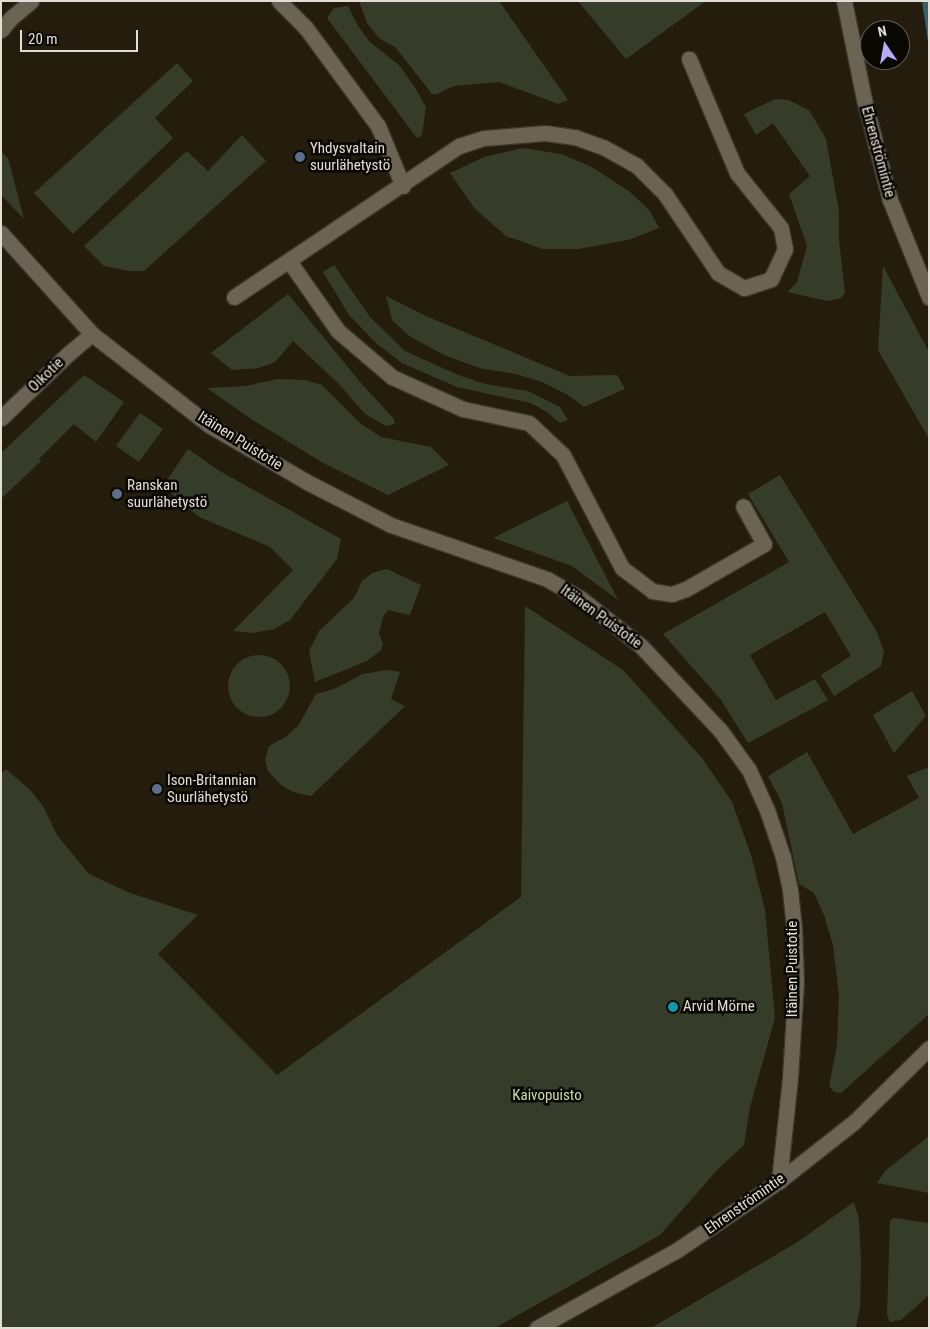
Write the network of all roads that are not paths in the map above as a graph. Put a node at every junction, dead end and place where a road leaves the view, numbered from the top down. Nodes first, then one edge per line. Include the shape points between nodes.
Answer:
1 (31, 1) edge
2 (279, 1) edge
3 (844, 1) edge
4 (1, 30) edge
5 (689, 59) dead end
6 (403, 186) junction
7 (1, 233) edge
8 (289, 261) junction
9 (234, 297) dead end
10 (929, 297) edge
11 (92, 334) junction
12 (1, 418) edge
13 (743, 506) dead end
14 (929, 1048) edge
15 (779, 1181) junction
16 (537, 1328) edge

1 - 4 street
2 - 6 street via 306,28 378,126
3 - 10 street, Ehrenströmintie via 864,99 890,200
5 - 6 street via 737,173 781,228 785,249 771,279 744,288 718,273 665,194 637,166 603,147 575,137 545,133 484,138 459,146
6 - 8 street
7 - 11 street, Itäinen Puistotie
8 - 9 street
8 - 13 street via 338,332 392,377 463,409 529,423 563,455 622,568 652,591 672,594 686,589 764,544
11 - 12 street, Oikotie
11 - 15 street, Itäinen Puistotie via 209,425 307,482 391,525 547,579 580,598 641,646 720,730 748,770 767,810 790,890 796,982
14 - 15 street, Ehrenströmintie via 854,1122
15 - 16 street, Ehrenströmintie via 677,1250

